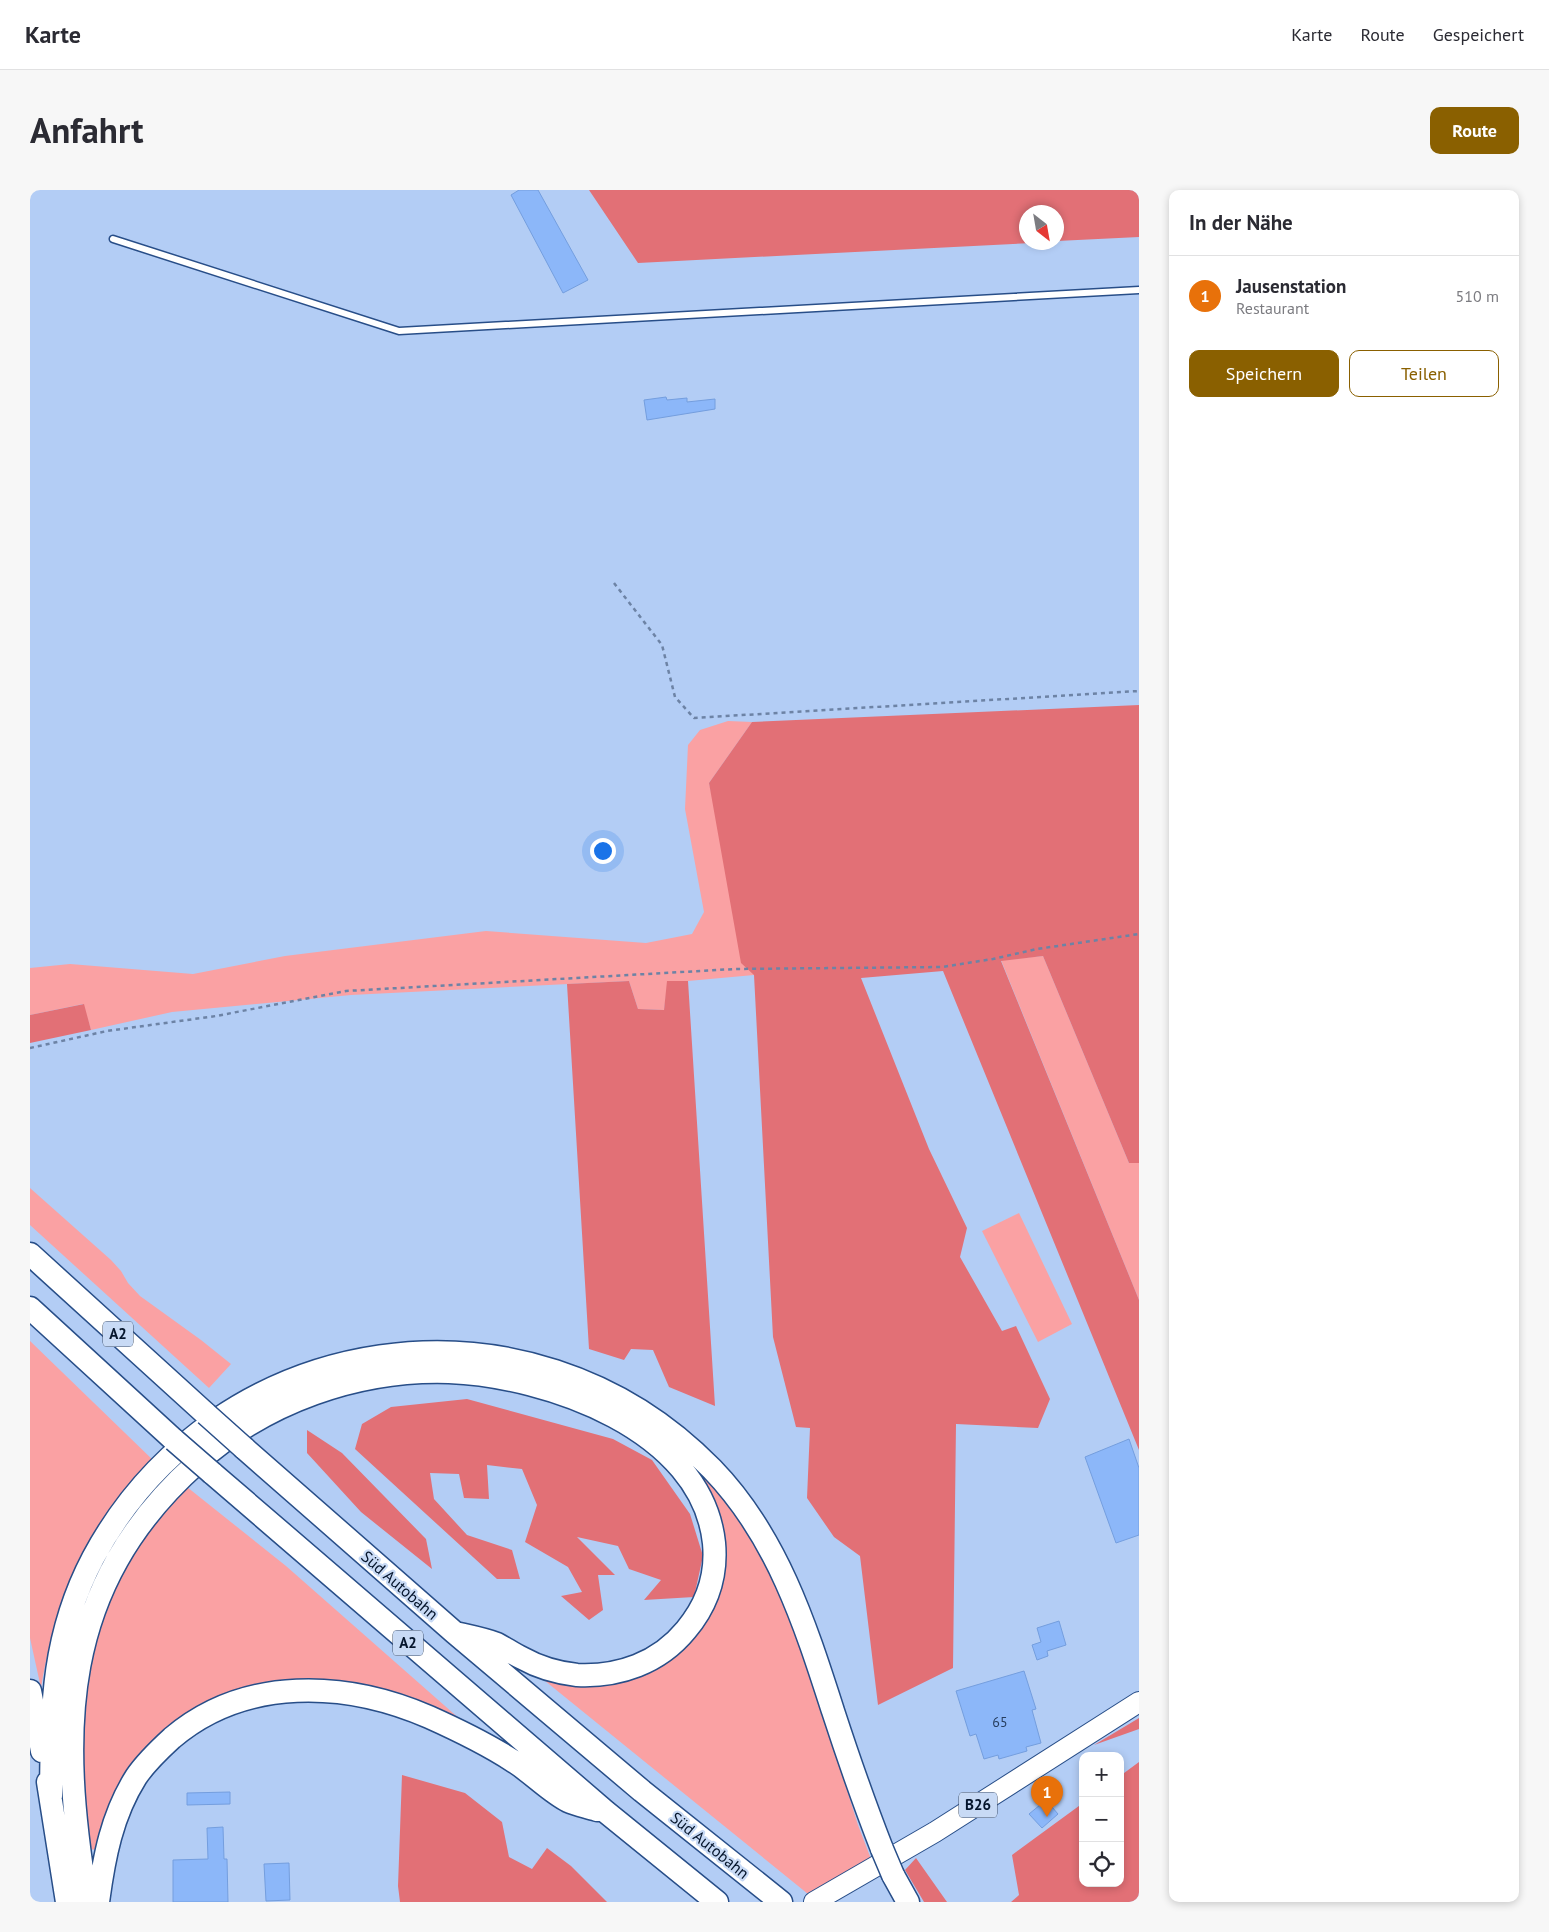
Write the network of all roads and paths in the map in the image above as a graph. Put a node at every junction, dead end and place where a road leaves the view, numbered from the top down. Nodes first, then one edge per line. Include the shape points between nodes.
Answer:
1 (113, 239) dead end
2 (1139, 290) edge
3 (614, 583) dead end
4 (1139, 691) edge
5 (1139, 934) edge
6 (30, 1048) edge
7 (30, 1254) edge
8 (30, 1308) edge
9 (455, 1633) junction
10 (30, 1691) edge
11 (1139, 1702) edge
12 (51, 1796) junction
13 (606, 1812) junction
14 (67, 1902) edge
15 (87, 1902) edge
16 (98, 1902) edge
17 (717, 1902) edge
18 (781, 1902) edge
19 (814, 1902) edge
20 (908, 1902) edge

1 - 2 lane via 399,332
3 - 4 path via 662,645 675,697 694,718
5 - 6 path via 942,967 735,969 346,991 216,1016 107,1031
7 - 9 highway, Süd Autobahn / A2, bridge
8 - 13 highway, A2, bridge via 174,1440
9 - 15 highway via 495,1643 525,1660 573,1674 621,1672 645,1663 664,1652 696,1618 713,1577 713,1534 698,1493 667,1455 640,1433 605,1412 542,1387 492,1376 449,1372 374,1377 308,1395 238,1431 172,1485 146,1516 104,1583 88,1629 76,1674 72,1725 77,1841
9 - 18 highway, Süd Autobahn / A2 via 642,1791
10 - 12 highway
11 - 19 main road, B26 via 935,1832
12 - 14 highway
12 - 20 highway, bridge via 55,1676 72,1605 93,1558 118,1518 173,1455 207,1427 247,1401 283,1382 320,1369 406,1352 499,1356 593,1385 645,1413 678,1437 744,1506 767,1543 807,1630 858,1789 893,1876
13 - 16 highway via 568,1801 514,1762 472,1738 383,1700 336,1691 250,1696 190,1723 161,1748 137,1776 118,1812 105,1852
13 - 17 highway, A2

